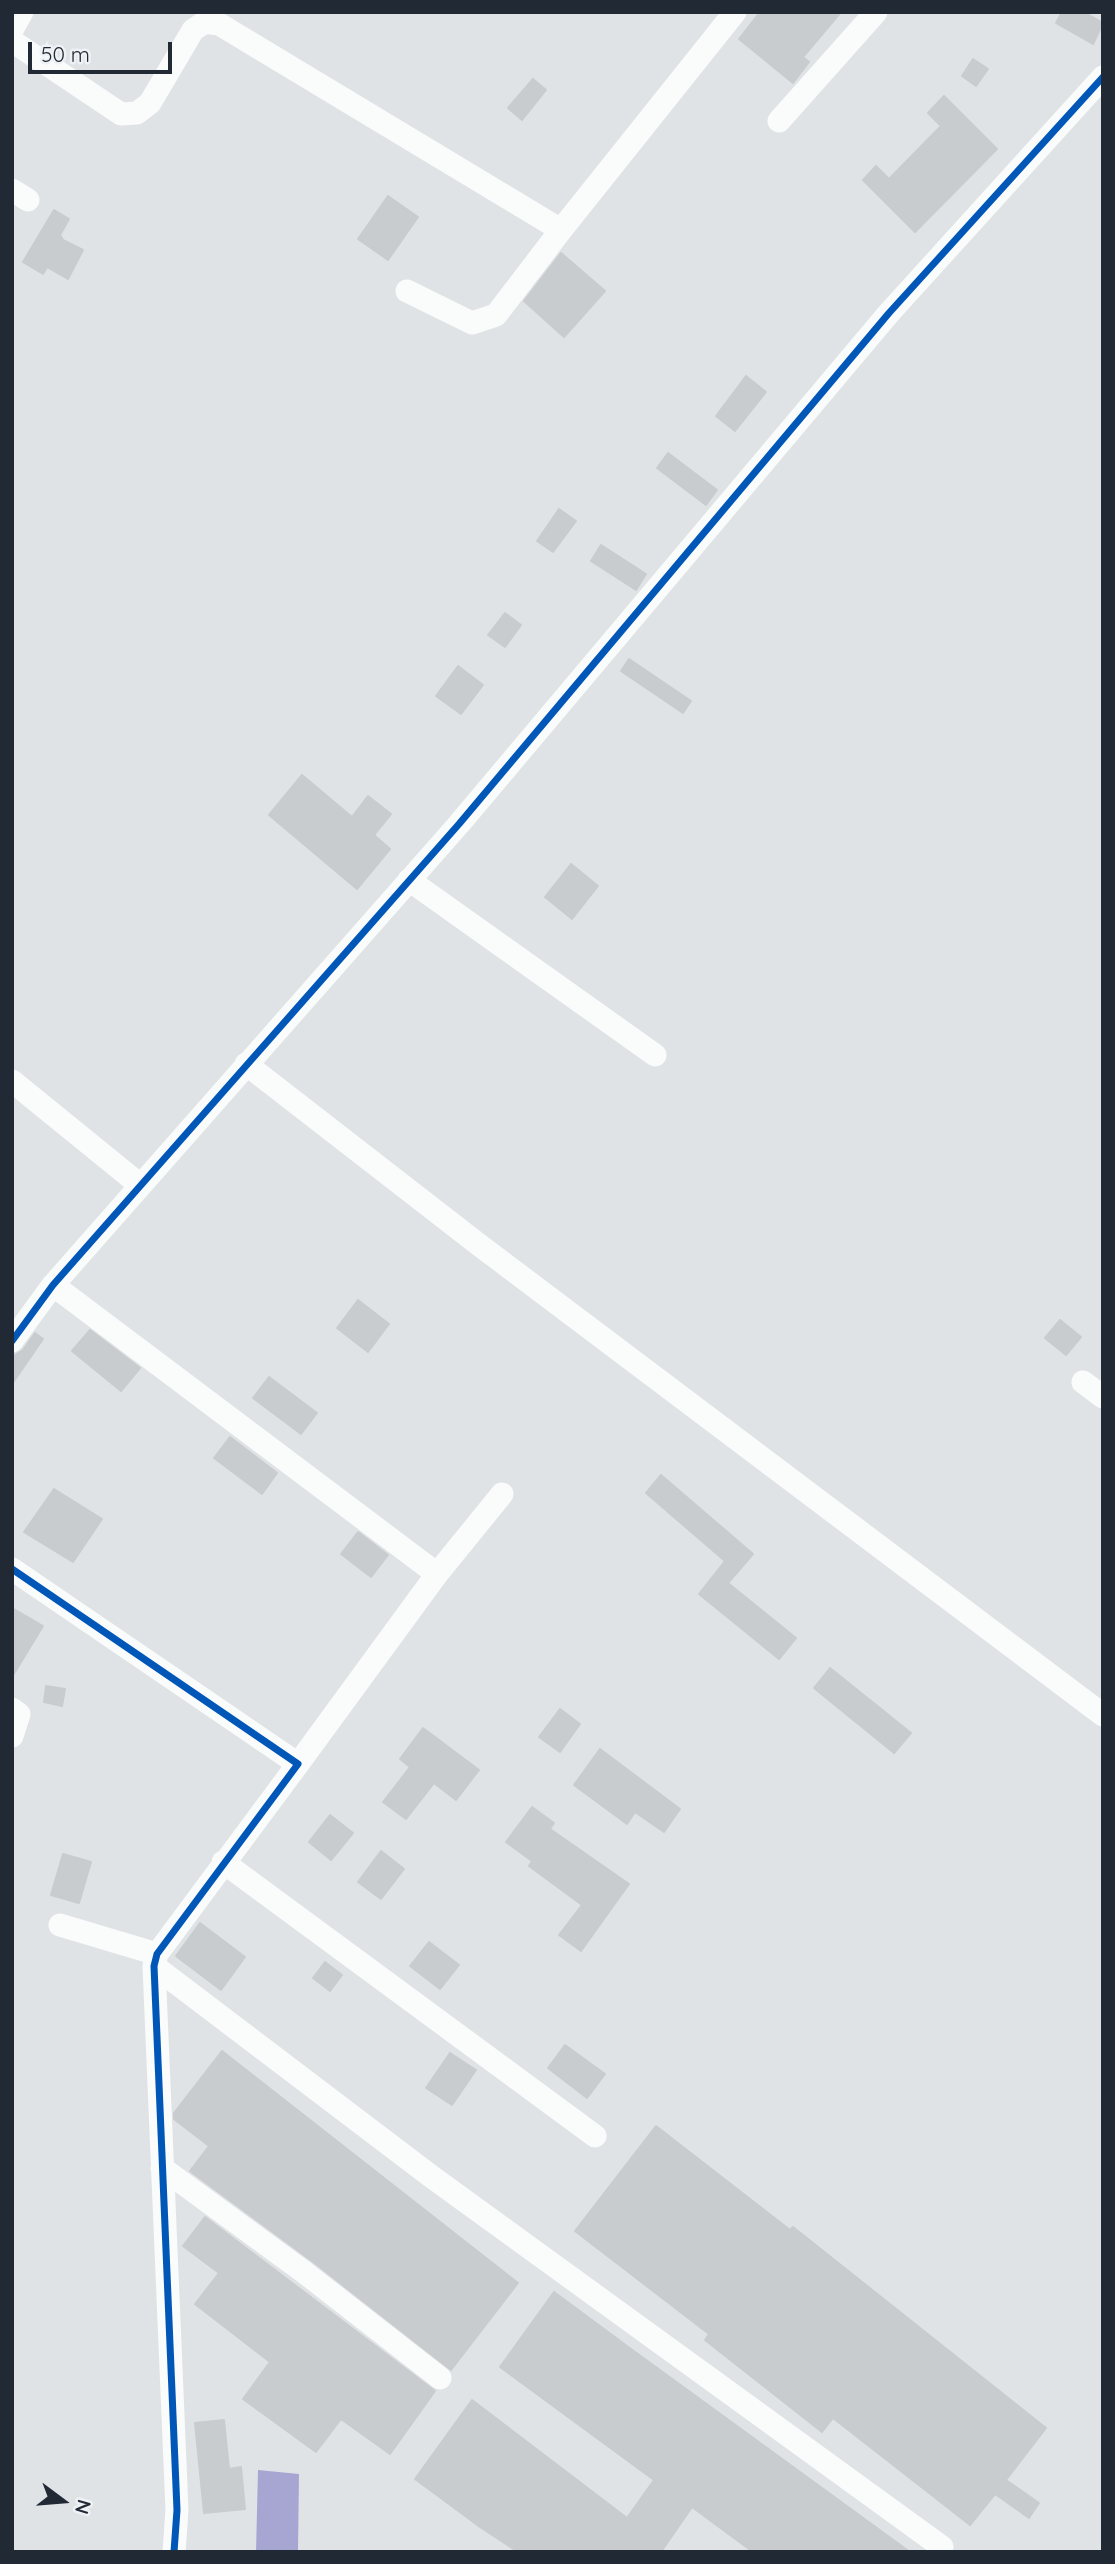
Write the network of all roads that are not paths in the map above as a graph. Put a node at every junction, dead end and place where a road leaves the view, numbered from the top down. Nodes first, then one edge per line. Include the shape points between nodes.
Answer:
1 (22, 12) edge
2 (735, 12) edge
3 (876, 12) edge
4 (207, 17) edge
5 (12, 30) edge
6 (12, 41) edge
7 (1103, 77) edge
8 (779, 121) dead end
9 (561, 230) junction
10 (407, 291) dead end
11 (409, 880) junction
12 (655, 1055) dead end
13 (246, 1064) junction
14 (12, 1082) edge
15 (140, 1185) junction
16 (53, 1285) junction
17 (12, 1341) edge
18 (1083, 1382) dead end
19 (1103, 1397) edge
20 (502, 1493) dead end
21 (12, 1569) edge
22 (437, 1574) junction
23 (12, 1709) edge
24 (1103, 1714) edge
25 (12, 1736) edge
26 (298, 1764) junction
27 (223, 1862) junction
28 (60, 1925) dead end
29 (156, 1960) junction
30 (595, 2136) dead end
31 (162, 2168) junction
32 (440, 2378) dead end
33 (942, 2547) dead end
34 (174, 2552) edge

1 - 5 street
2 - 9 street
3 - 8 street
4 - 6 street via 193,30 150,103 136,113 121,114
4 - 9 street
7 - 11 street via 889,313
9 - 10 street via 496,314 472,323
11 - 12 street
11 - 13 street
13 - 15 street
13 - 24 street
14 - 15 street
15 - 16 street
16 - 17 street
16 - 22 street
18 - 19 street
20 - 22 street
21 - 26 street
22 - 26 street
23 - 25 street via 19,1714
26 - 27 street
27 - 29 street
27 - 30 street
28 - 29 street
29 - 31 street
29 - 33 street via 432,2176
31 - 32 street
31 - 34 street via 177,2510

